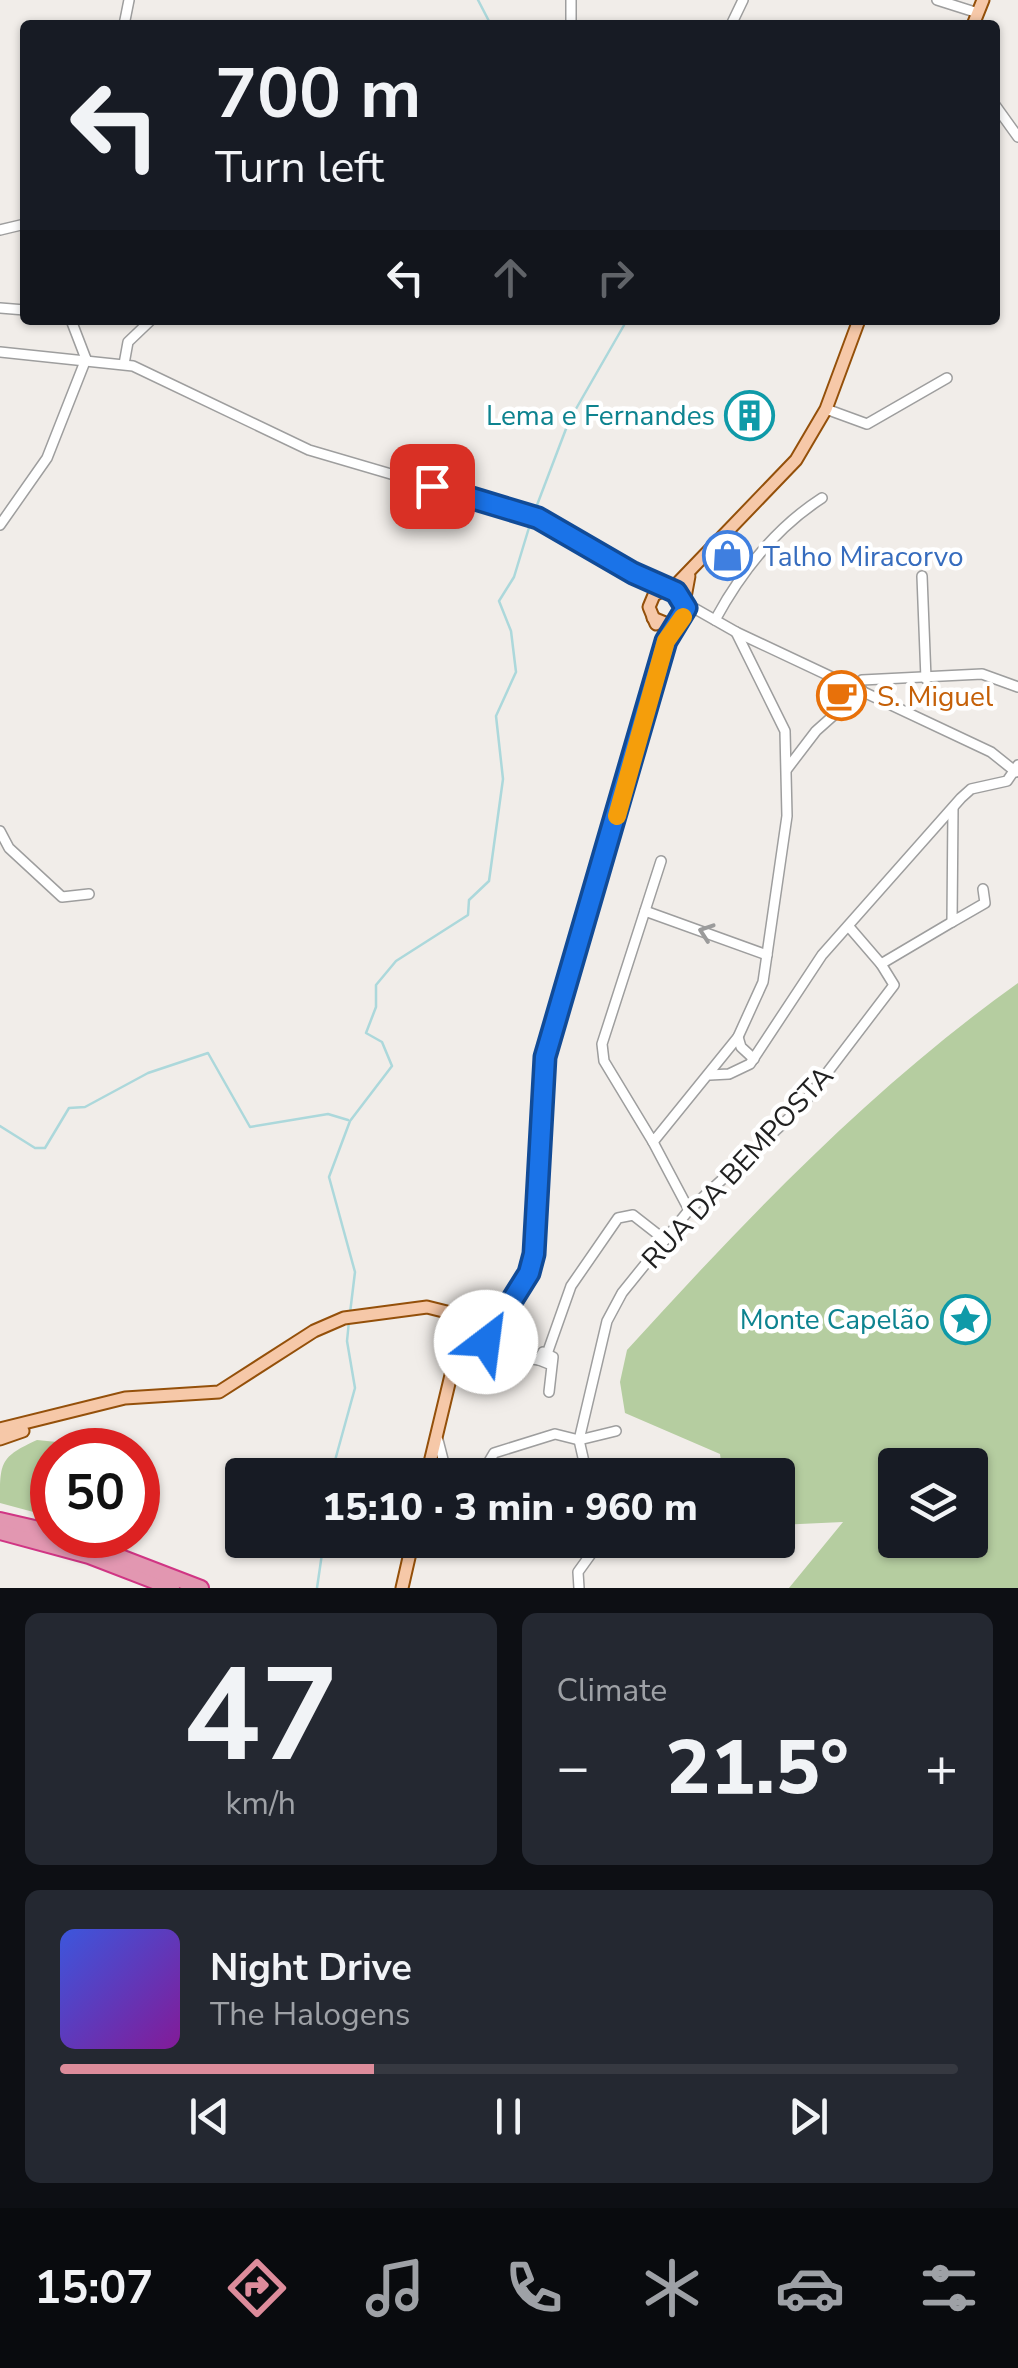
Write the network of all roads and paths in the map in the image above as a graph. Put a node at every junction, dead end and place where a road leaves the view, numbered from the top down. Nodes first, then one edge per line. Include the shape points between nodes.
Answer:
1 (938, 0) edge
2 (978, 13) edge
3 (1000, 113) edge
4 (1018, 137) edge
5 (72, 325) edge
6 (146, 325) edge
7 (857, 325) edge
8 (0, 352) edge
9 (86, 359) junction
10 (124, 364) junction
11 (947, 378) dead end
12 (826, 409) junction
13 (822, 498) dead end
14 (0, 524) edge
15 (692, 567) junction
16 (633, 573) junction
17 (922, 576) dead end
18 (669, 590) junction
19 (650, 601) junction
20 (684, 601) junction
21 (653, 618) junction
22 (713, 619) junction
23 (678, 622) junction
24 (736, 632) junction
25 (666, 641) junction
26 (926, 679) junction
27 (1018, 686) edge
28 (858, 688) junction
29 (787, 769) junction
30 (1017, 770) edge
31 (953, 808) junction
32 (0, 831) edge
33 (661, 861) dead end
34 (982, 889) dead end
35 (89, 894) dead end
36 (62, 898) junction
37 (64, 910) dead end
38 (645, 911) junction
39 (952, 922) junction
40 (850, 928) junction
41 (767, 956) junction
42 (881, 964) junction
43 (738, 1037) junction
44 (754, 1059) junction
45 (710, 1075) junction
46 (653, 1142) junction
47 (689, 1210) junction
48 (666, 1240) junction
49 (504, 1308) junction
50 (488, 1320) junction
51 (460, 1325) junction
52 (479, 1339) junction
53 (463, 1352) junction
54 (544, 1362) junction
55 (449, 1383) junction
56 (549, 1392) dead end
57 (84, 1410) junction
58 (0, 1430) edge
59 (616, 1431) dead end
60 (435, 1438) junction
61 (0, 1439) edge
62 (579, 1440) junction
63 (431, 1458) edge
64 (442, 1458) edge
65 (491, 1458) edge
66 (583, 1458) edge
67 (0, 1520) edge
68 (30, 1527) edge
69 (0, 1532) edge
70 (30, 1540) edge
71 (30, 1540) edge
72 (0, 1542) edge
73 (108, 1558) edge
74 (114, 1558) edge
75 (409, 1558) edge
76 (588, 1558) edge
77 (172, 1588) edge
78 (201, 1588) edge
79 (402, 1588) edge
80 (579, 1588) edge

1 - 2 street
3 - 4 street
5 - 9 street
6 - 10 street via 128,342
7 - 12 main road
8 - 9 street
9 - 10 street
9 - 14 street via 47,458
10 - 16 street via 309,450 534,516
11 - 12 street via 867,424
12 - 15 main road via 780,481
13 - 22 street via 789,520
15 - 18 main road
15 - 20 main road
16 - 18 street
16 - 19 street via 648,588
17 - 26 street
18 - 19 main road
18 - 20 main road
19 - 21 main road
20 - 22 street
20 - 23 main road
21 - 23 main road via 663,625
21 - 25 main road
22 - 23 street
22 - 24 street
23 - 25 main road
24 - 28 street
24 - 29 street via 785,730
25 - 49 main road via 545,1057 534,1254
26 - 27 street via 982,674
26 - 28 street via 862,680
28 - 29 street
28 - 30 street
29 - 41 street via 785,840
30 - 31 street via 996,786 970,789
31 - 39 street
31 - 40 street
32 - 36 street
33 - 38 street
34 - 39 street via 985,903
35 - 36 street
36 - 37 street
41 -> 38 street
38 - 46 street via 602,1044 604,1061
39 - 42 street
40 - 42 street
40 - 44 street via 822,955
41 - 43 street via 758,1000
42 - 47 street, RUA DA BEMPOSTA via 894,984 801,1106
43 - 44 street
43 - 45 street
44 - 45 street via 741,1070
45 - 46 street
46 - 47 street
47 - 48 street, RUA DA BEMPOSTA
48 - 54 street via 633,1215 618,1218 571,1286 548,1352 553,1359
48 - 62 street, RUA DA BEMPOSTA via 607,1321
49 - 50 main road
49 - 52 main road
50 - 51 main road
50 - 52 main road
51 - 52 main road
51 - 53 main road
51 - 57 main road via 427,1307 344,1318 314,1330 220,1392 125,1398
52 - 53 main road
52 - 54 street via 504,1355
52 - 55 main road
53 - 55 main road
54 - 56 street
55 - 60 main road
57 - 58 main road
57 - 61 main road
59 - 62 street
60 - 63 main road
60 - 64 street
62 - 65 street via 555,1434
62 - 66 street, RUA DA BEMPOSTA
67 - 68 highway
69 - 70 highway
71 - 72 highway
73 - 77 highway
74 - 78 highway
75 - 79 main road
76 - 80 street via 578,1572

